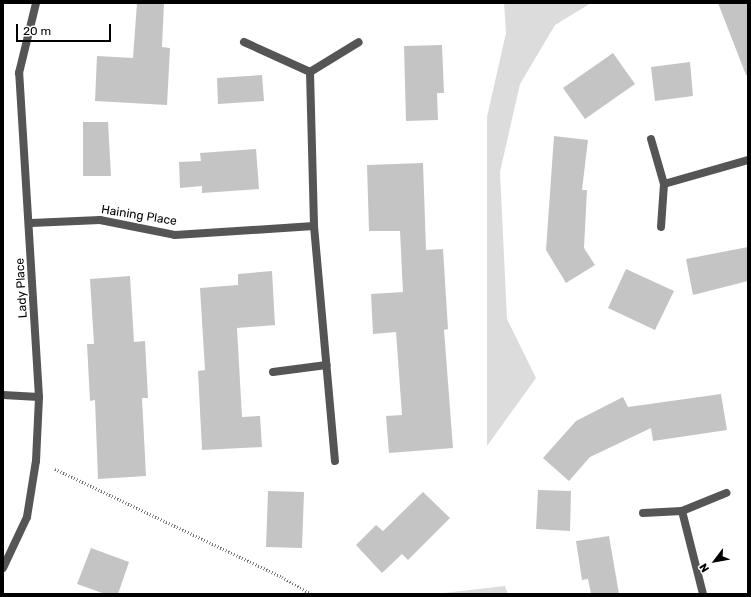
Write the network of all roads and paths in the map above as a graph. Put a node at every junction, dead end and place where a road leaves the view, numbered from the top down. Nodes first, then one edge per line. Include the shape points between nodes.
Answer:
1 (36, 3) edge
2 (244, 42) dead end
3 (359, 42) dead end
4 (310, 72) junction
5 (651, 139) dead end
6 (748, 160) edge
7 (664, 184) junction
8 (31, 223) junction
9 (314, 226) junction
10 (661, 227) dead end
11 (327, 365) junction
12 (273, 372) dead end
13 (3, 395) edge
14 (39, 397) junction
15 (36, 461) junction
16 (335, 461) dead end
17 (726, 493) dead end
18 (682, 511) junction
19 (643, 513) dead end
20 (3, 568) edge
21 (310, 594) edge
22 (702, 594) edge

1 - 8 street, Lady Place via 19,73
2 - 4 street
3 - 4 street
4 - 9 street
5 - 7 street
6 - 7 street
7 - 10 street
8 - 9 street, Haining Place via 100,220 175,234
8 - 14 street, Lady Place
9 - 11 street
11 - 12 street
11 - 16 street
13 - 14 street
14 - 15 street, Lady Place
15 - 20 street, Lady Place via 27,517
15 - 21 path via 282,577
17 - 18 street
18 - 19 street
18 - 22 street

